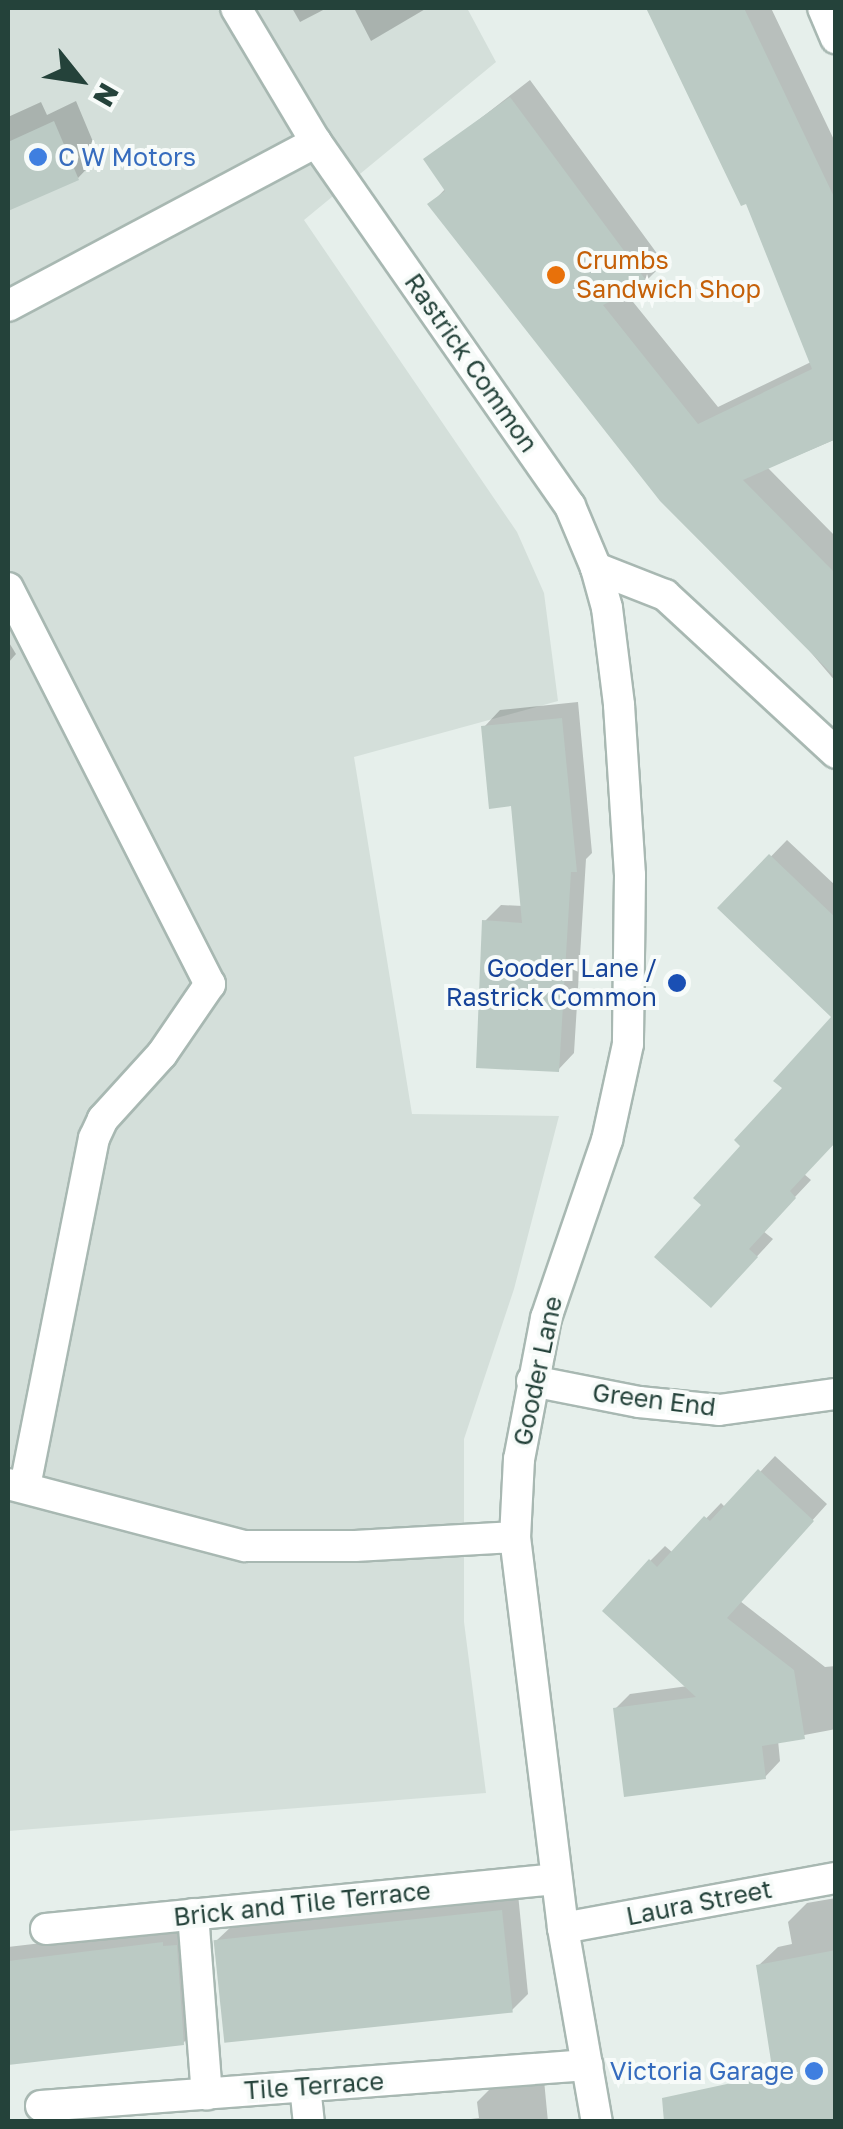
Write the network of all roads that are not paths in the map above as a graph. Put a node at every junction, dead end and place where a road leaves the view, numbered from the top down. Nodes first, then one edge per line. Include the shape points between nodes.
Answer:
1 (236, 8) edge
2 (822, 8) edge
3 (836, 38) edge
4 (316, 142) junction
5 (8, 306) edge
6 (596, 568) junction
7 (8, 588) edge
8 (836, 753) edge
9 (532, 1382) junction
10 (836, 1394) edge
11 (16, 1486) edge
12 (515, 1537) junction
13 (557, 1878) junction
14 (836, 1878) edge
15 (192, 1914) junction
16 (563, 1928) junction
17 (46, 1929) dead end
18 (587, 2065) junction
19 (305, 2086) junction
20 (208, 2094) junction
21 (41, 2106) dead end
22 (308, 2122) edge
23 (597, 2122) edge

1 - 4 street, Rastrick Common
2 - 3 street
4 - 5 street
4 - 6 street, Rastrick Common via 542,462
6 - 8 street via 665,595
6 - 9 street, Gooder Lane via 619,705 630,874 628,1044 607,1140 546,1318
7 - 11 street via 210,984 162,1054 102,1119 94,1138
9 - 10 street, Green End via 720,1410
9 - 12 street, Gooder Lane
11 - 12 street via 245,1546
12 - 13 street, Gooder Lane
13 - 15 street, Brick and Tile Terrace
13 - 16 street, Gooder Lane
14 - 16 street, Laura Street
15 - 17 street, Brick and Tile Terrace
15 - 20 street
16 - 18 street, Gooder Lane
18 - 19 street, Tile Terrace
18 - 23 street, Gooder Lane
19 - 20 street, Tile Terrace
19 - 22 street
20 - 21 street, Tile Terrace

